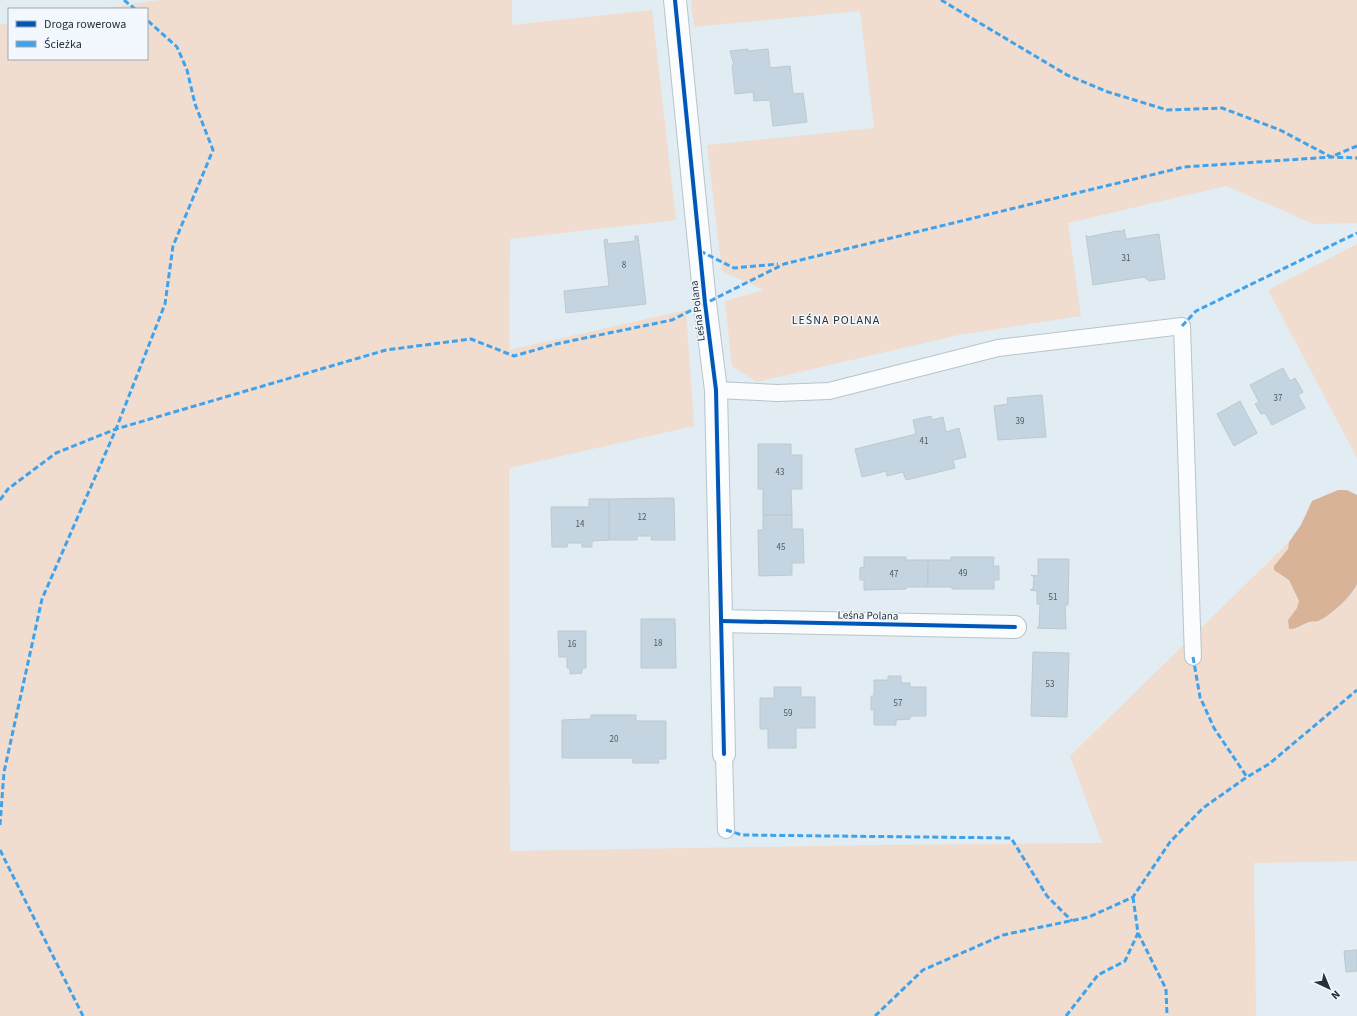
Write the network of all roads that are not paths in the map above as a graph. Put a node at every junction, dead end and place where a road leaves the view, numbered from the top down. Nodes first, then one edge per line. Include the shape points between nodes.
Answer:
1 (675, 0) edge
2 (716, 390) junction
3 (721, 621) junction
4 (1015, 627) dead end
5 (1193, 657) dead end
6 (724, 754) joint
7 (726, 830) dead end

1 - 2 street, Leśna Polana via 704,296
2 - 3 street, Leśna Polana
2 - 5 lane via 777,393 829,391 998,348 1182,326
3 - 4 street, Leśna Polana
3 - 6 street, Leśna Polana
6 - 7 lane

